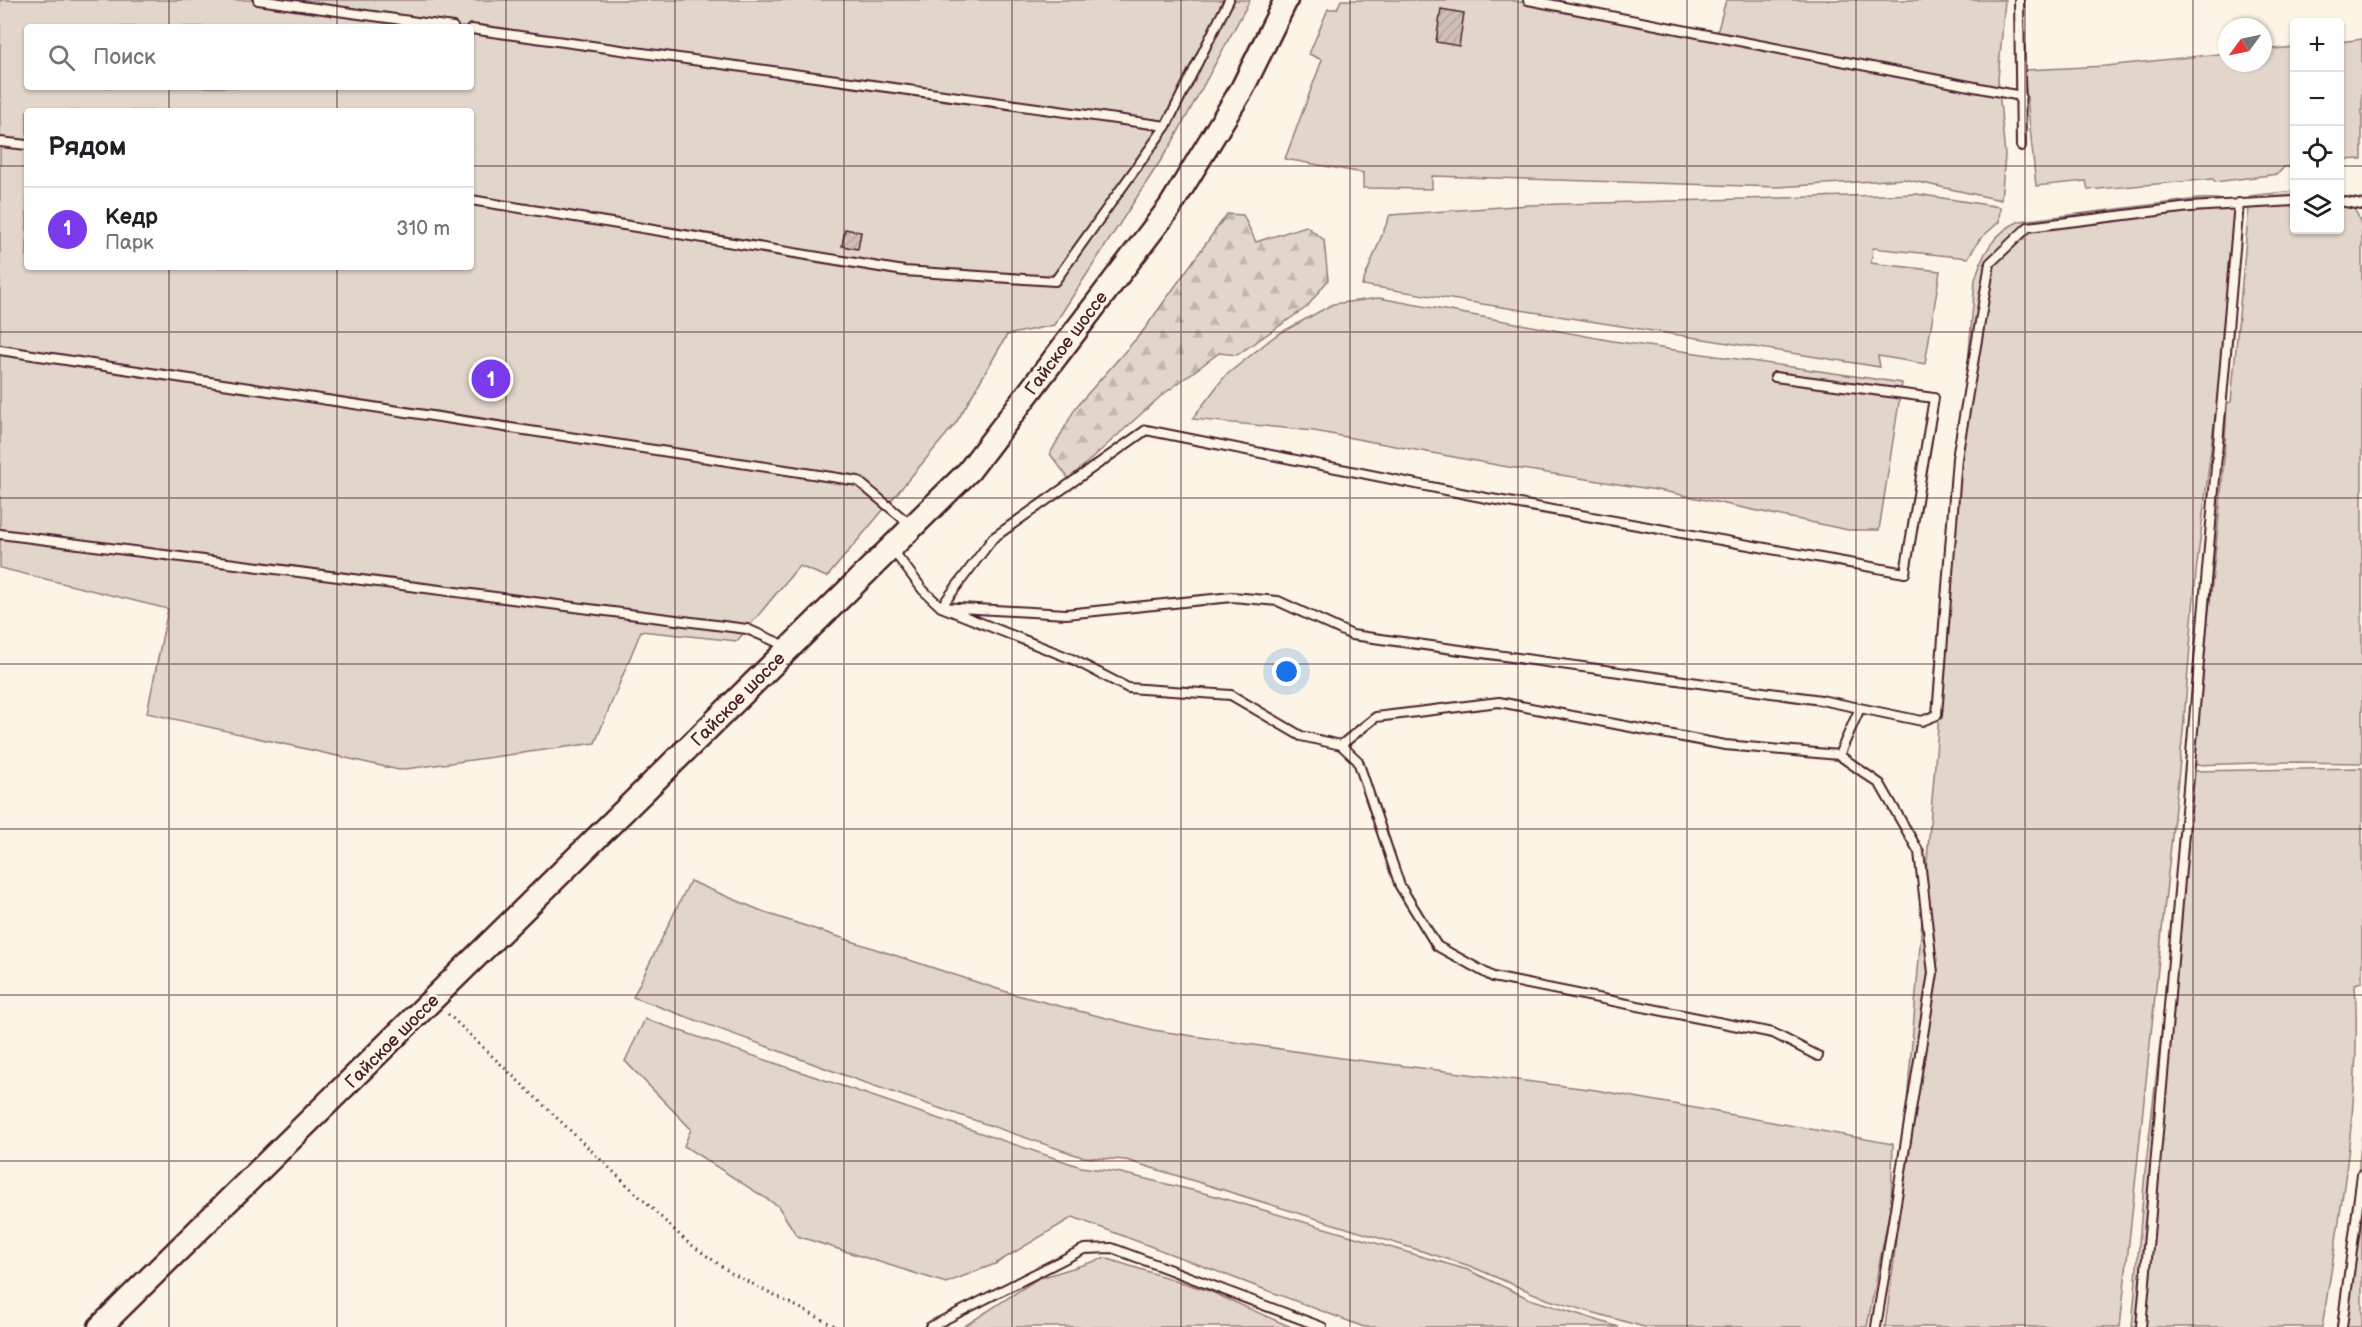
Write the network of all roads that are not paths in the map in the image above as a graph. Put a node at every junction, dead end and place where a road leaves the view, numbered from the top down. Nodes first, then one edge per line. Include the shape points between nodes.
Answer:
1 (258, 0) edge
2 (1229, 0) edge
3 (1286, 0) edge
4 (1528, 0) edge
5 (2019, 0) edge
6 (431, 24) edge
7 (474, 30) edge
8 (2020, 96) junction
9 (1166, 126) junction
10 (0, 142) edge
11 (24, 145) edge
12 (2021, 146) dead end
13 (474, 200) edge
14 (2290, 201) edge
15 (2344, 202) edge
16 (2239, 203) junction
17 (2362, 205) edge
18 (0, 350) edge
19 (1775, 377) dead end
20 (912, 526) junction
21 (0, 534) edge
22 (891, 548) junction
23 (941, 607) junction
24 (790, 648) junction
25 (1860, 708) junction
26 (1341, 745) junction
27 (1839, 755) junction
28 (1818, 1056) dead end
29 (2362, 1174) edge
30 (100, 1327) edge
31 (930, 1327) edge
32 (1322, 1327) edge
33 (1876, 1327) edge
34 (2141, 1327) edge
35 (2342, 1327) edge

1 - 6 lane
2 - 9 lane
3 - 20 main road, Гайское шоссе via 1242,89 1170,207 969,471
4 - 8 lane
5 - 8 lane
7 - 9 lane
8 - 12 lane
9 - 13 lane via 1055,281 904,271
10 - 11 lane
14 - 16 lane
15 - 17 lane
16 - 25 lane via 2028,227 1990,263 1958,459 1937,715 1922,721
16 - 34 lane
18 - 20 lane via 858,482
19 - 23 lane via 1934,398 1905,573 1486,498 1146,430 993,538
20 - 22 main road, Гайское шоссе
21 - 24 lane via 747,629
22 - 23 lane
22 - 24 main road, Гайское шоссе
23 - 25 lane via 1066,614 1232,597 1278,601 1352,635
23 - 26 lane via 1072,659 1128,688 1231,695 1301,736
24 - 30 main road, Гайское шоссе
25 - 27 lane
26 - 27 lane via 1376,717 1499,702 1725,745
26 - 28 lane via 1358,761 1400,886 1437,946 1493,977 1773,1032
27 - 33 lane via 1880,784 1919,852 1933,973
29 - 35 lane
31 - 32 lane via 1084,1249 1112,1248

